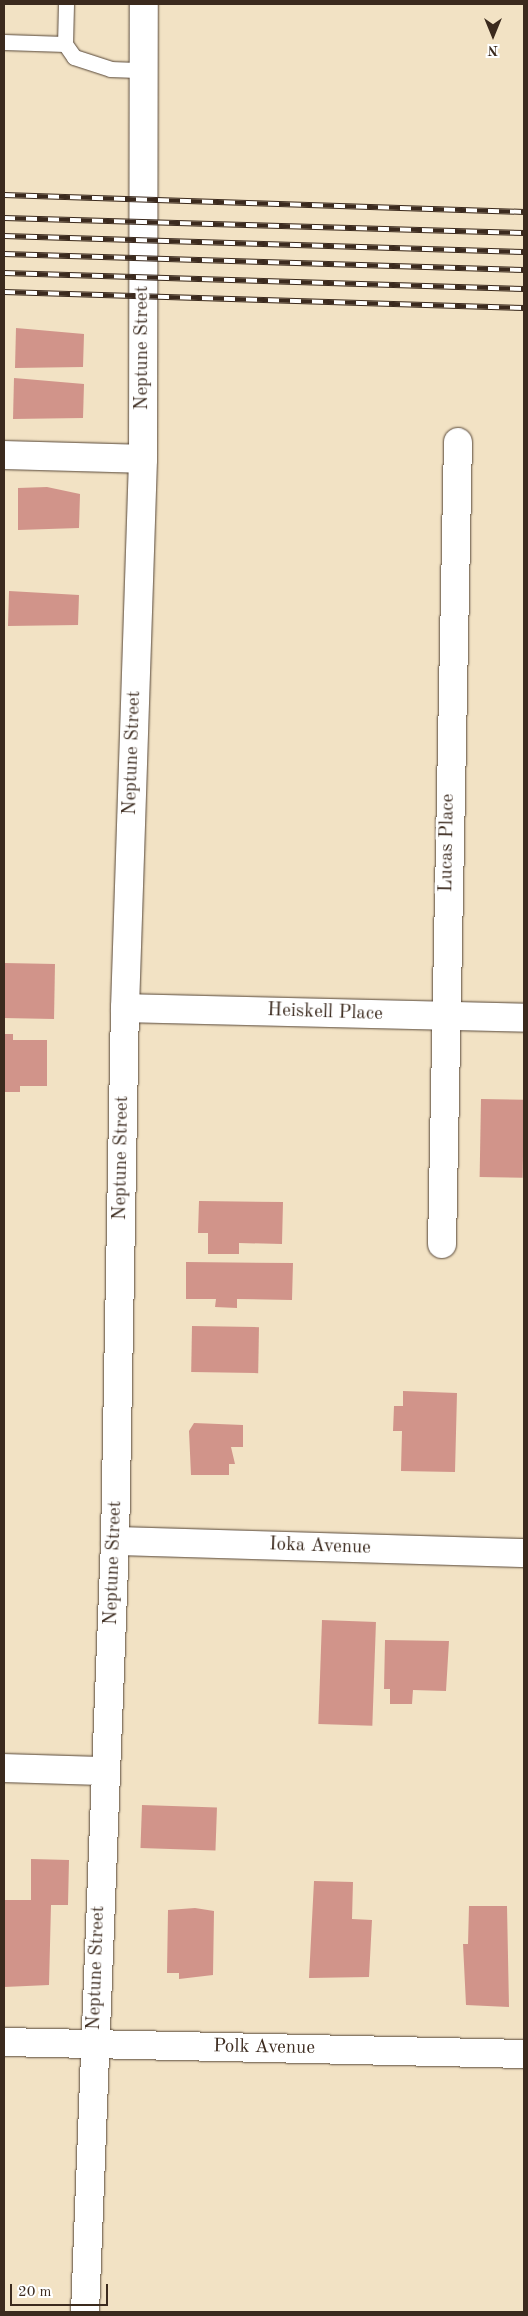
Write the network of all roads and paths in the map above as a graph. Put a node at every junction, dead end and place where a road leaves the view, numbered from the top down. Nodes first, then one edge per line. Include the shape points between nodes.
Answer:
1 (66, 4) edge
2 (144, 4) edge
3 (4, 42) edge
4 (65, 44) junction
5 (144, 70) junction
6 (458, 442) dead end
7 (4, 455) edge
8 (143, 459) junction
9 (125, 1008) junction
10 (444, 1016) junction
11 (524, 1018) edge
12 (442, 1244) dead end
13 (116, 1541) junction
14 (524, 1553) edge
15 (4, 1768) edge
16 (104, 1771) junction
17 (4, 2042) edge
18 (95, 2043) junction
19 (524, 2054) edge
20 (85, 2312) edge

1 - 4 lane
2 - 5 street, Neptune Street
3 - 4 lane
4 - 5 lane via 74,57 90,65
5 - 8 street, Neptune Street
6 - 10 street, Lucas Place
7 - 8 street
8 - 9 street, Neptune Street
9 - 10 street, Heiskell Place
9 - 13 street, Neptune Street
10 - 11 street, Heiskell Place
10 - 12 street, Lucas Place
13 - 14 street, Ioka Avenue
13 - 16 street, Neptune Street
15 - 16 street
16 - 18 street, Neptune Street
17 - 18 street, Polk Avenue
18 - 19 street, Polk Avenue
18 - 20 street, Neptune Street

